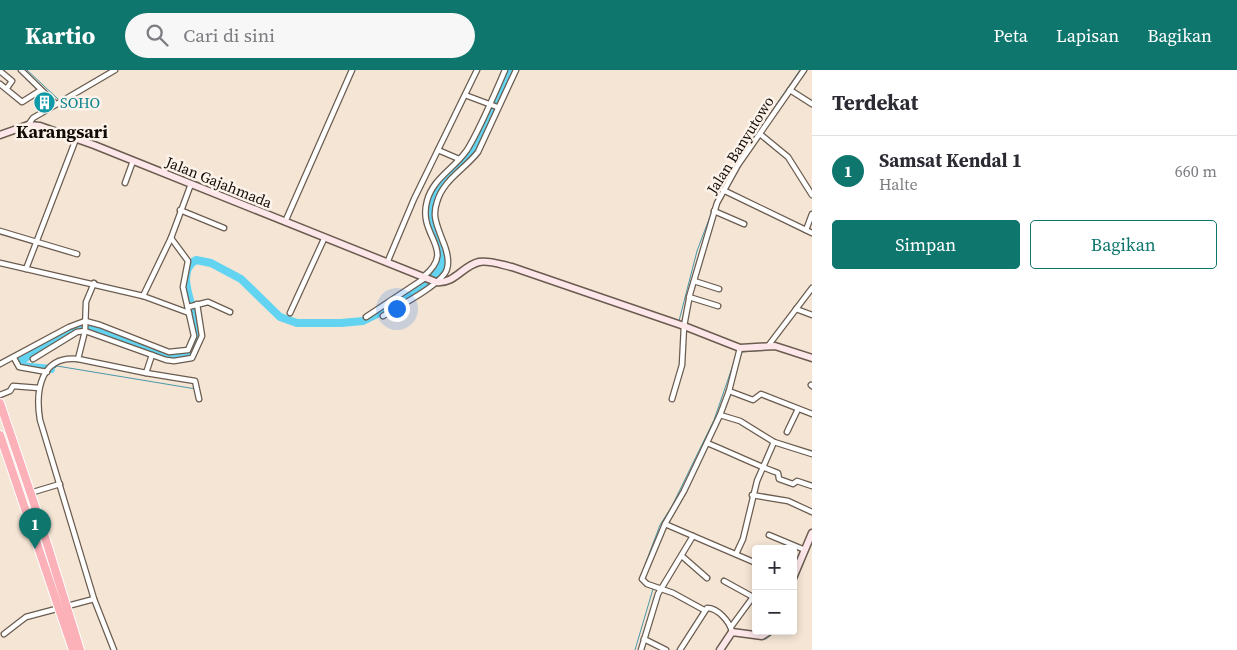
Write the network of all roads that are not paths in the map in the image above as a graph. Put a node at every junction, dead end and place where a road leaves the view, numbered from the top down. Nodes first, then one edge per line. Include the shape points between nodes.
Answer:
1 (21, 70) edge
2 (115, 70) edge
3 (352, 70) edge
4 (477, 70) edge
5 (505, 70) edge
6 (516, 70) edge
7 (804, 70) edge
8 (0, 72) edge
9 (0, 84) edge
10 (7, 88) junction
11 (41, 90) junction
12 (790, 90) junction
13 (465, 95) junction
14 (56, 104) junction
15 (812, 104) edge
16 (493, 106) junction
17 (28, 125) junction
18 (760, 134) junction
19 (0, 135) edge
20 (76, 139) junction
21 (438, 150) junction
22 (459, 159) junction
23 (133, 161) junction
24 (125, 183) dead end
25 (189, 189) junction
26 (723, 190) junction
27 (812, 195) edge
28 (180, 210) junction
29 (714, 211) junction
30 (812, 214) edge
31 (286, 219) junction
32 (744, 224) dead end
33 (224, 228) dead end
34 (806, 230) junction
35 (0, 231) edge
36 (812, 233) edge
37 (171, 238) junction
38 (324, 239) junction
39 (36, 240) junction
40 (76, 254) dead end
41 (388, 260) junction
42 (0, 263) edge
43 (26, 269) junction
44 (433, 279) junction
45 (694, 281) junction
46 (94, 283) junction
47 (812, 288) edge
48 (719, 289) dead end
49 (142, 296) junction
50 (690, 297) junction
51 (196, 305) junction
52 (718, 306) dead end
53 (188, 307) junction
54 (797, 310) junction
55 (230, 312) dead end
56 (189, 313) junction
57 (290, 313) dead end
58 (812, 315) edge
59 (383, 316) dead end
60 (366, 317) dead end
61 (85, 326) junction
62 (684, 326) junction
63 (770, 346) junction
64 (188, 350) junction
65 (740, 351) junction
66 (152, 355) junction
67 (192, 357) junction
68 (812, 358) edge
69 (15, 359) junction
70 (33, 359) dead end
71 (78, 359) junction
72 (0, 364) edge
73 (48, 370) junction
74 (146, 373) junction
75 (39, 388) junction
76 (729, 391) junction
77 (0, 395) edge
78 (198, 399) dead end
79 (672, 399) dead end
80 (0, 403) edge
81 (798, 409) junction
82 (812, 414) edge
83 (720, 415) junction
84 (787, 432) dead end
85 (0, 435) edge
86 (11, 436) junction
87 (774, 442) junction
88 (707, 443) junction
89 (812, 454) edge
90 (4, 456) edge
91 (762, 468) junction
92 (60, 484) junction
93 (812, 486) edge
94 (30, 492) junction
95 (752, 495) junction
96 (812, 512) edge
97 (665, 524) junction
98 (812, 533) edge
99 (769, 535) dead end
100 (693, 536) junction
101 (805, 550) junction
102 (736, 554) junction
103 (683, 557) junction
104 (752, 561) edge
105 (797, 569) edge
106 (707, 578) dead end
107 (724, 581) dead end
108 (662, 588) junction
109 (752, 596) edge
110 (94, 599) junction
111 (752, 600) edge
112 (63, 608) junction
113 (704, 610) junction
114 (731, 629) junction
115 (4, 634) dead end
116 (752, 634) edge
117 (644, 639) junction
118 (72, 650) edge
119 (80, 650) edge
120 (114, 650) edge
121 (641, 650) edge
122 (666, 650) edge
123 (680, 650) edge
124 (720, 650) edge

1 - 11 street
2 - 14 street
3 - 31 street
4 - 13 street
5 - 16 street
6 - 16 street
7 - 12 street, Jalan Banyutowo
8 - 10 street via 12,81
9 - 10 street
10 - 11 street via 24,102
11 - 14 street
12 - 15 street
12 - 18 street, Jalan Banyutowo
13 - 16 street
13 - 21 street
14 - 17 street via 33,118
16 - 22 street
16 - 44 street via 478,152 446,184 437,201 434,216 448,258 447,269
17 - 19 street
17 - 20 street, Jalan Gajahmada
18 - 26 street, Jalan Banyutowo
18 - 27 street via 788,157
20 - 23 street, Jalan Gajahmada
20 - 39 street
21 - 22 street
21 - 41 street
22 - 44 street via 439,178 426,202 426,224 438,260
23 - 24 street
23 - 25 street, Jalan Gajahmada
25 - 28 street
25 - 31 street, Jalan Gajahmada
26 - 29 street, Jalan Banyutowo
26 - 34 street
28 - 33 street
28 - 37 street
29 - 32 street
29 - 45 street, Jalan Banyutowo
30 - 34 street
31 - 38 street, Jalan Gajahmada
34 - 36 street
35 - 39 street
37 - 49 street
37 - 53 street via 188,258 183,283
38 - 41 street, Jalan Gajahmada
38 - 57 street
39 - 40 street
39 - 43 street
41 - 44 street, Jalan Gajahmada
42 - 43 street
43 - 46 street
44 - 59 street
44 - 60 street
44 - 62 street via 445,283 476,263 489,262
45 - 48 street
45 - 50 street, Jalan Banyutowo
46 - 49 street
46 - 61 street via 86,302
47 - 54 street
49 - 56 street
50 - 52 street
50 - 62 street, Jalan Banyutowo
51 - 53 street
51 - 55 street via 208,302
51 - 67 street via 202,336
53 - 56 street
54 - 58 street
54 - 63 street
56 - 64 street via 194,336
61 - 64 street via 100,325 169,352
61 - 66 street
61 - 69 street via 69,327
61 - 70 street
61 - 71 street
62 - 65 street
62 - 79 street, Jalan Banyutowo via 682,365
63 - 65 street
63 - 68 street
64 - 67 street
65 - 76 street
66 - 67 street via 174,361
66 - 74 street
69 - 72 street
69 - 73 street via 19,367
71 - 73 street via 61,359
71 - 74 street
73 - 75 street
74 - 78 street via 196,381
75 - 77 street via 13,386
75 - 92 street via 40,420
76 - 81 street via 753,400 761,394
76 - 83 street
77 - 86 street
80 - 86 highway
81 - 82 street
81 - 84 street
83 - 87 street via 740,421
83 - 88 street
85 - 90 highway
86 - 94 highway
87 - 89 street
87 - 91 street
88 - 91 street
88 - 97 street via 682,497
90 - 112 highway
91 - 93 street via 778,473 779,479 793,484 797,480
91 - 95 street
92 - 94 street
92 - 110 street
94 - 112 highway
95 - 96 street via 788,501
95 - 102 street via 743,539
97 - 100 street
97 - 108 street via 642,579 647,584
98 - 101 street
99 - 101 street
100 - 102 street
100 - 103 street
101 - 105 street
102 - 104 street
103 - 106 street
103 - 108 street
107 - 109 street
108 - 113 street
108 - 117 street
110 - 112 street
110 - 120 street
111 - 114 street
112 - 115 street via 22,619
112 - 118 highway
112 - 119 highway
113 - 114 street via 713,609
113 - 123 street
114 - 116 street
114 - 124 street
117 - 121 street
117 - 122 street

